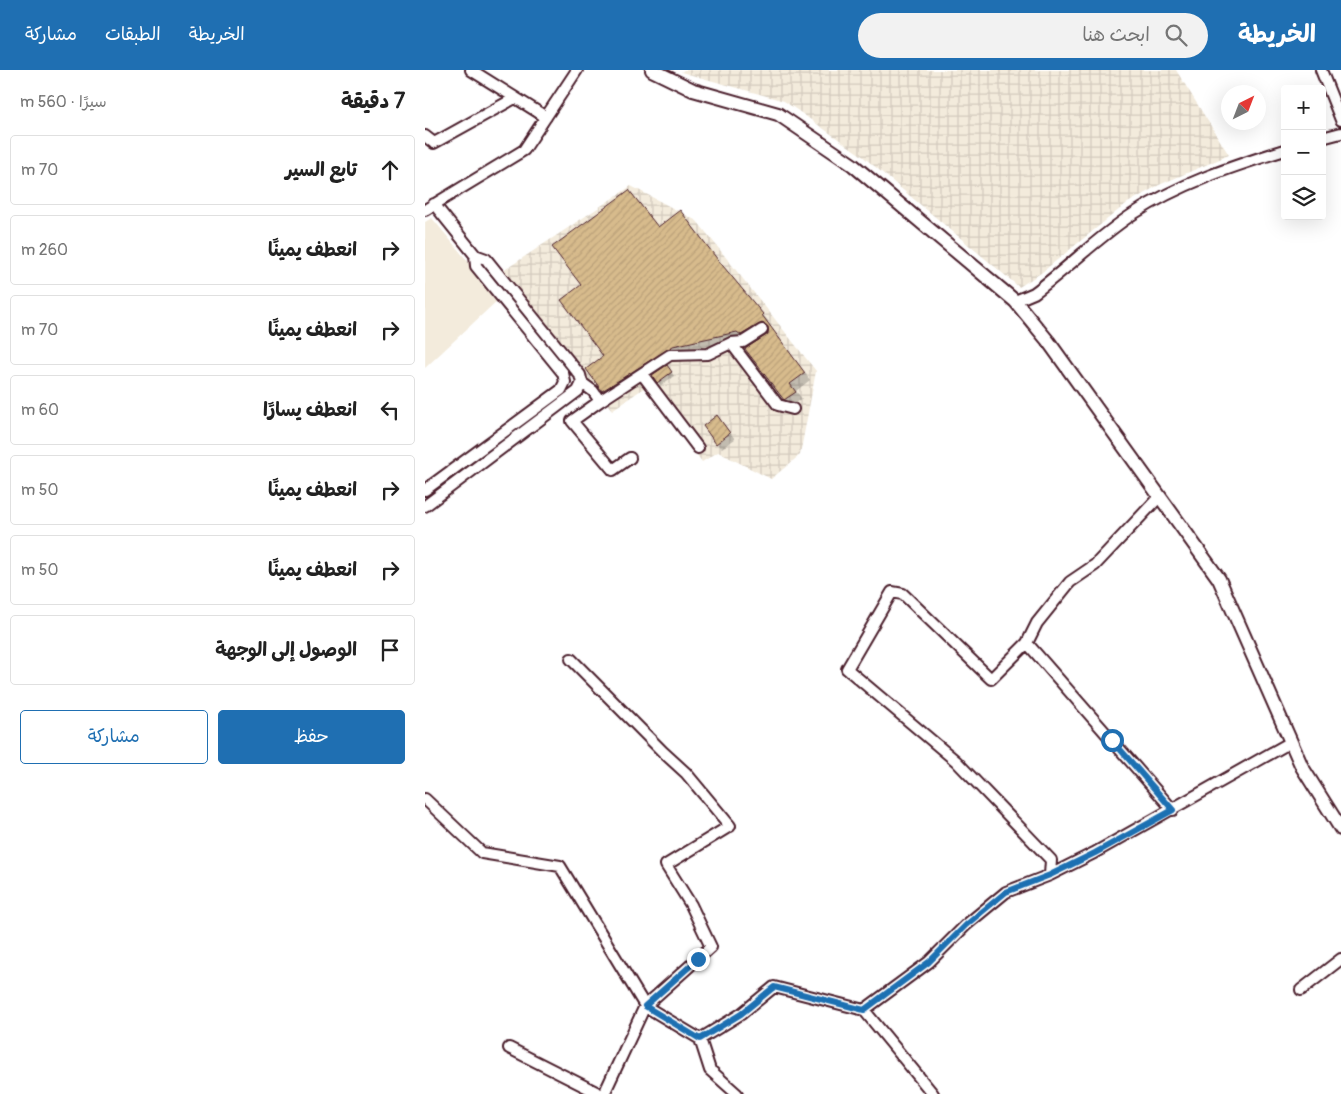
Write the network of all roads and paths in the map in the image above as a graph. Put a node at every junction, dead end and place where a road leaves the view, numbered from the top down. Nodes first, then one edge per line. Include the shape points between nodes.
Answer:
1 (471, 70) edge
2 (577, 70) edge
3 (1321, 70) edge
4 (660, 71) edge
5 (515, 98) junction
6 (546, 117) junction
7 (1341, 120) edge
8 (1341, 132) edge
9 (425, 136) edge
10 (1326, 137) edge
11 (1281, 151) edge
12 (434, 204) junction
13 (425, 210) edge
14 (475, 254) junction
15 (1015, 301) junction
16 (761, 330) dead end
17 (731, 343) junction
18 (642, 374) junction
19 (582, 383) junction
20 (600, 401) junction
21 (793, 410) dead end
22 (698, 448) dead end
23 (630, 458) dead end
24 (425, 490) edge
25 (1159, 497) junction
26 (425, 506) edge
27 (1027, 643) junction
28 (571, 659) dead end
29 (1291, 742) junction
30 (425, 800) edge
31 (1173, 810) junction
32 (1341, 829) edge
33 (1050, 875) junction
34 (1341, 959) edge
35 (1301, 990) dead end
36 (645, 1006) junction
37 (864, 1010) junction
38 (700, 1039) junction
39 (509, 1048) dead end
40 (600, 1094) edge
41 (604, 1094) edge
42 (737, 1094) edge
43 (933, 1094) edge

1 - 5 street
2 - 6 street
3 - 7 street
4 - 15 main road via 693,90 778,114 853,165
5 - 6 street
5 - 9 street via 434,143
6 - 12 street via 524,150
8 - 10 street
11 - 15 street via 1164,196 1133,214 1034,293
12 - 13 street
12 - 14 street
14 - 19 street via 486,260 580,375
14 - 24 street via 476,266 563,373 565,382 561,390
15 - 25 main road via 1049,342
16 - 17 street via 743,342
17 - 18 street via 708,354 670,355
17 - 21 street via 778,405
18 - 20 street
18 - 22 street
19 - 20 street
19 - 26 street via 578,392
20 - 23 street via 573,421 613,470
25 - 27 street via 1095,565 1070,582 1037,623
25 - 29 main road via 1219,579
27 - 31 street
27 - 33 street via 991,680 903,594 892,592 847,669 957,762 1051,860
28 - 36 street via 686,773 731,826 666,865 711,948
29 - 31 street
29 - 32 main road via 1302,767
30 - 36 street via 482,853 560,866
31 - 33 street
33 - 37 street via 1006,892 929,962
34 - 35 street
36 - 38 street
36 - 41 street
37 - 38 street via 774,987 741,1014
37 - 43 street
38 - 42 street via 710,1070
39 - 40 street

